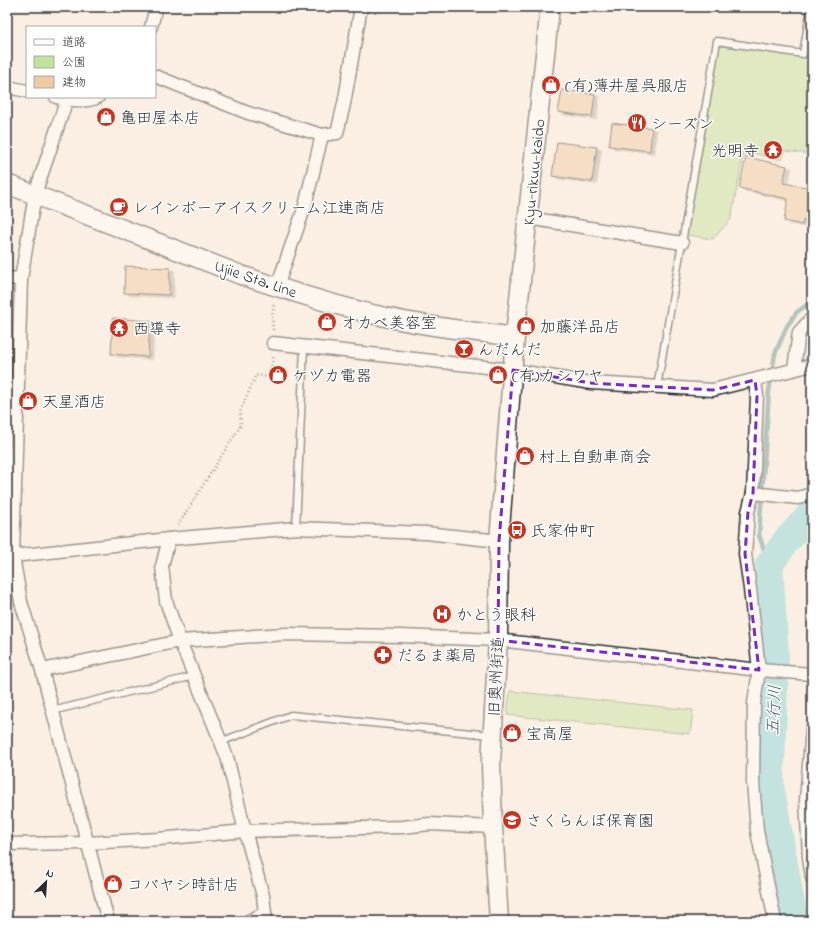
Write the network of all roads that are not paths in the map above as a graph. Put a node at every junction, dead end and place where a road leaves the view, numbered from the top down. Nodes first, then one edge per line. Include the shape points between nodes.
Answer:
1 (156, 7) edge
2 (361, 7) edge
3 (550, 7) edge
4 (811, 7) edge
5 (151, 26) edge
6 (156, 76) edge
7 (7, 87) edge
8 (26, 91) edge
9 (62, 98) edge
10 (96, 98) edge
11 (322, 135) junction
12 (7, 184) edge
13 (35, 194) junction
14 (528, 218) junction
15 (682, 242) junction
16 (7, 278) edge
17 (21, 279) junction
18 (277, 287) junction
19 (812, 318) edge
20 (515, 337) junction
21 (273, 343) road end
22 (304, 347) junction
23 (812, 365) edge
24 (794, 369) junction
25 (513, 370) junction
26 (760, 379) junction
27 (657, 387) junction
28 (12, 454) edge
29 (761, 494) junction
30 (812, 494) edge
31 (296, 528) junction
32 (169, 539) junction
33 (500, 542) junction
34 (10, 556) edge
35 (498, 640) junction
36 (180, 641) junction
37 (42, 670) junction
38 (762, 670) junction
39 (812, 674) edge
40 (194, 676) junction
41 (52, 711) junction
42 (812, 729) edge
43 (492, 736) junction
44 (220, 742) junction
45 (810, 779) edge
46 (493, 827) junction
47 (245, 831) junction
48 (87, 843) junction
49 (7, 844) edge
50 (812, 878) edge
51 (265, 915) edge
52 (108, 921) edge
53 (242, 921) edge
54 (499, 921) edge
55 (775, 921) edge

1 - 5 street
2 - 11 street via 337,133
3 - 14 main road, Kyu-rikuu-kaido
4 - 15 lane via 804,54 717,41
6 - 11 street via 248,113
7 - 8 street
9 - 10 street
9 - 13 street
11 - 18 street via 305,206
12 - 13 main road, Ujiie Sta. Line
13 - 17 street
13 - 18 main road, Ujiie Sta. Line
14 - 15 street
14 - 20 main road, Kyu-rikuu-kaido
15 - 27 lane
16 - 17 street
17 - 28 street
18 - 20 main road, Ujiie Sta. Line via 386,317
19 - 24 street via 800,332
20 - 25 main road, 旧奥州街道
21 - 22 street
22 - 25 street
22 - 31 lane
23 - 24 street
24 - 26 street
25 - 27 street via 591,383
25 - 33 main road, 旧奥州街道
26 - 27 street via 713,390
26 - 29 street via 757,396
28 - 34 street
29 - 30 street via 798,498
29 - 38 street via 748,512 745,554
31 - 32 street
31 - 33 street via 426,533
32 - 34 street
32 - 36 street via 162,566 166,601
33 - 35 main road, 旧奥州街道
34 - 37 street
35 - 36 street via 286,634
35 - 38 street
35 - 43 main road, 旧奥州街道
36 - 37 street
36 - 40 street
37 - 41 street
38 - 39 street
38 - 55 street via 754,703 753,782 757,831
40 - 41 lane
40 - 44 street
41 - 48 street
42 - 45 street
43 - 44 lane via 291,714
43 - 46 main road, 旧奥州街道
44 - 47 street via 227,757
45 - 50 street via 806,800 808,857
46 - 47 street via 430,824
46 - 54 main road, 旧奥州街道
47 - 48 street
47 - 51 street via 263,896
48 - 49 street
48 - 52 street
51 - 53 lane

